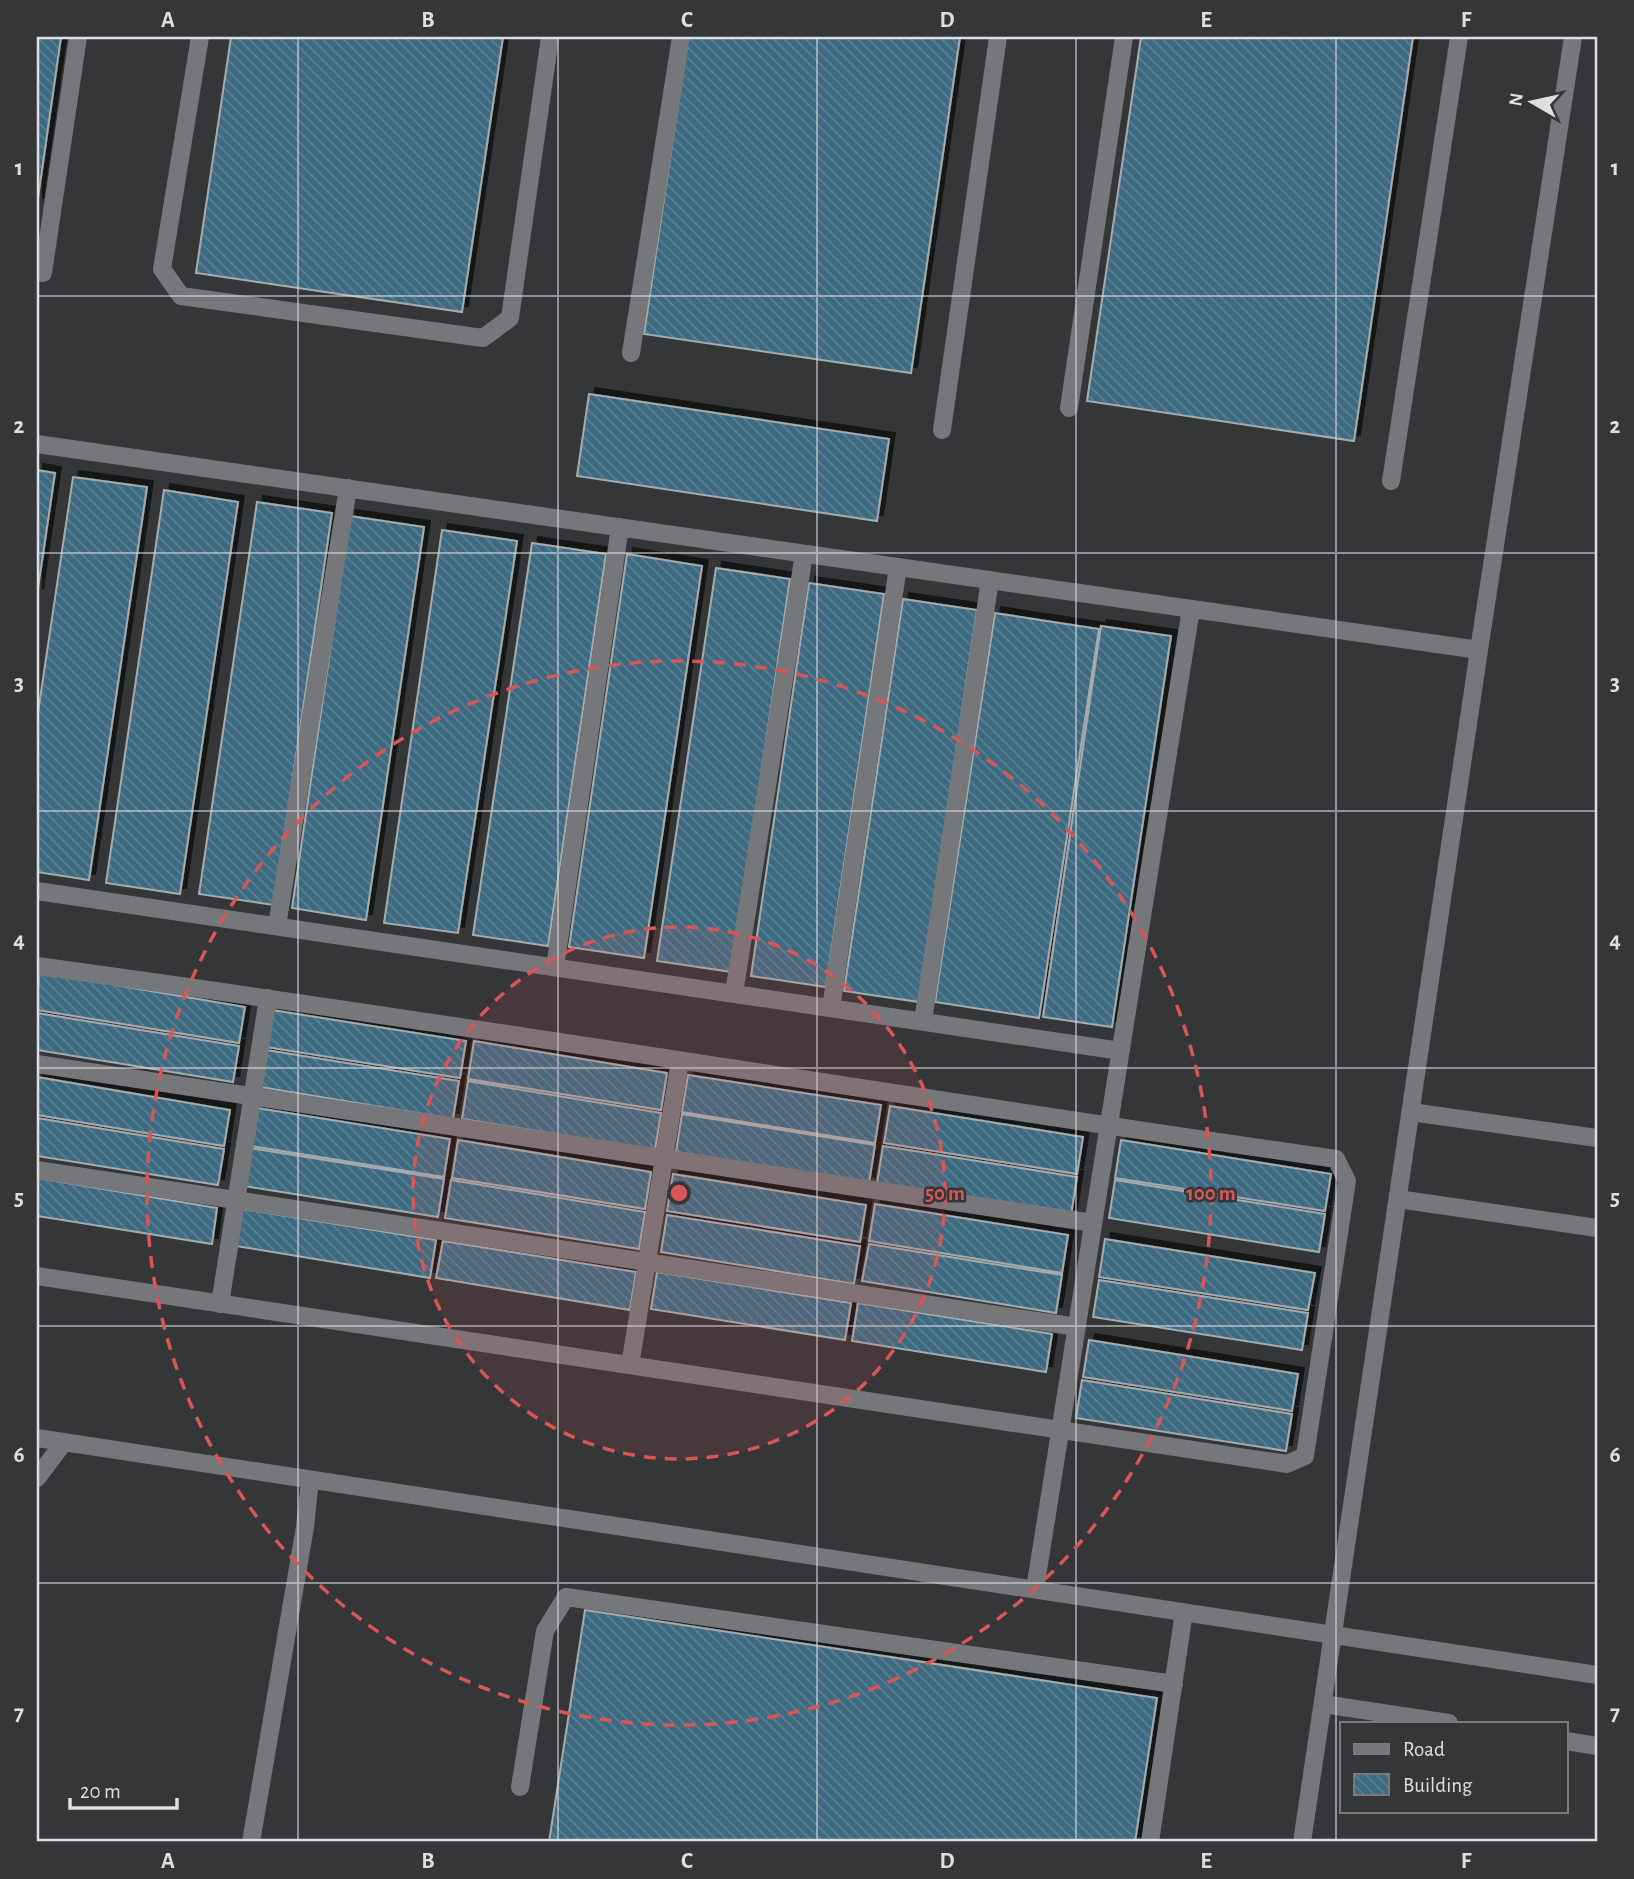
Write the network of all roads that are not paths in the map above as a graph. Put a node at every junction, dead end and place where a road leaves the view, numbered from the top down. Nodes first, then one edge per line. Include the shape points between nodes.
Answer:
1 (78, 37) edge
2 (200, 37) edge
3 (550, 37) edge
4 (681, 37) edge
5 (998, 37) edge
6 (1124, 37) edge
7 (1459, 37) edge
8 (1573, 37) edge
9 (43, 273) dead end
10 (631, 354) dead end
11 (1069, 408) dead end
12 (942, 430) dead end
13 (37, 444) edge
14 (1391, 481) dead end
15 (348, 488) junction
16 (620, 527) junction
17 (804, 554) junction
18 (898, 567) junction
19 (990, 580) junction
20 (1191, 609) junction
21 (1479, 650) junction
22 (37, 891) edge
23 (277, 926) junction
24 (37, 966) edge
25 (555, 967) junction
26 (734, 993) junction
27 (268, 998) junction
28 (831, 1008) junction
29 (923, 1021) junction
30 (1121, 1051) junction
31 (680, 1061) junction
32 (37, 1064) edge
33 (253, 1096) junction
34 (1411, 1112) junction
35 (1109, 1126) junction
36 (1597, 1138) edge
37 (664, 1158) junction
38 (37, 1170) edge
39 (1398, 1199) junction
40 (237, 1200) junction
41 (1093, 1223) junction
42 (1597, 1228) edge
43 (647, 1262) junction
44 (37, 1276) edge
45 (220, 1304) junction
46 (1077, 1327) junction
47 (630, 1365) junction
48 (1061, 1430) junction
49 (37, 1437) edge
50 (64, 1442) junction
51 (37, 1478) edge
52 (310, 1480) junction
53 (1035, 1589) junction
54 (1184, 1612) junction
55 (1333, 1635) junction
56 (1597, 1675) edge
57 (1174, 1684) junction
58 (1323, 1704) junction
59 (1442, 1722) edge
60 (1568, 1741) edge
61 (1597, 1746) edge
62 (520, 1787) dead end
63 (251, 1842) edge
64 (1150, 1842) edge
65 (1302, 1842) edge

1 - 9 street
2 - 3 street via 162,269 181,296 483,338 510,318
4 - 10 street
5 - 12 street
6 - 11 street
7 - 14 street
8 - 21 street
13 - 15 street
15 - 16 street
15 - 23 street
16 - 17 street
16 - 25 street
17 - 18 street
17 - 26 street
18 - 19 street
18 - 28 street
19 - 20 street
19 - 29 street
20 - 21 street
20 - 30 street
21 - 34 street
22 - 23 street
23 - 25 street
24 - 27 street
25 - 26 street
26 - 28 street
27 - 31 street
27 - 33 street
28 - 29 street
29 - 30 street
30 - 35 street
31 - 35 street
31 - 37 street
32 - 33 street
33 - 37 street
33 - 40 street
34 - 36 street
34 - 39 street
35 - 41 street
35 - 48 street via 1336,1159 1347,1181 1306,1456 1287,1464
37 - 41 street
37 - 43 street
38 - 40 street
39 - 42 street
39 - 55 street
40 - 43 street
40 - 45 street
41 - 46 street
43 - 46 street
43 - 47 street
44 - 45 street
45 - 47 street
46 - 48 street
47 - 48 street
48 - 53 street
49 - 50 street
50 - 51 street
50 - 52 street
52 - 53 street
52 - 63 street
53 - 54 street
54 - 55 street
54 - 57 street
55 - 56 street
55 - 58 street
57 - 62 street via 566,1597 545,1631
57 - 64 street
58 - 59 street
58 - 65 street
60 - 61 street

